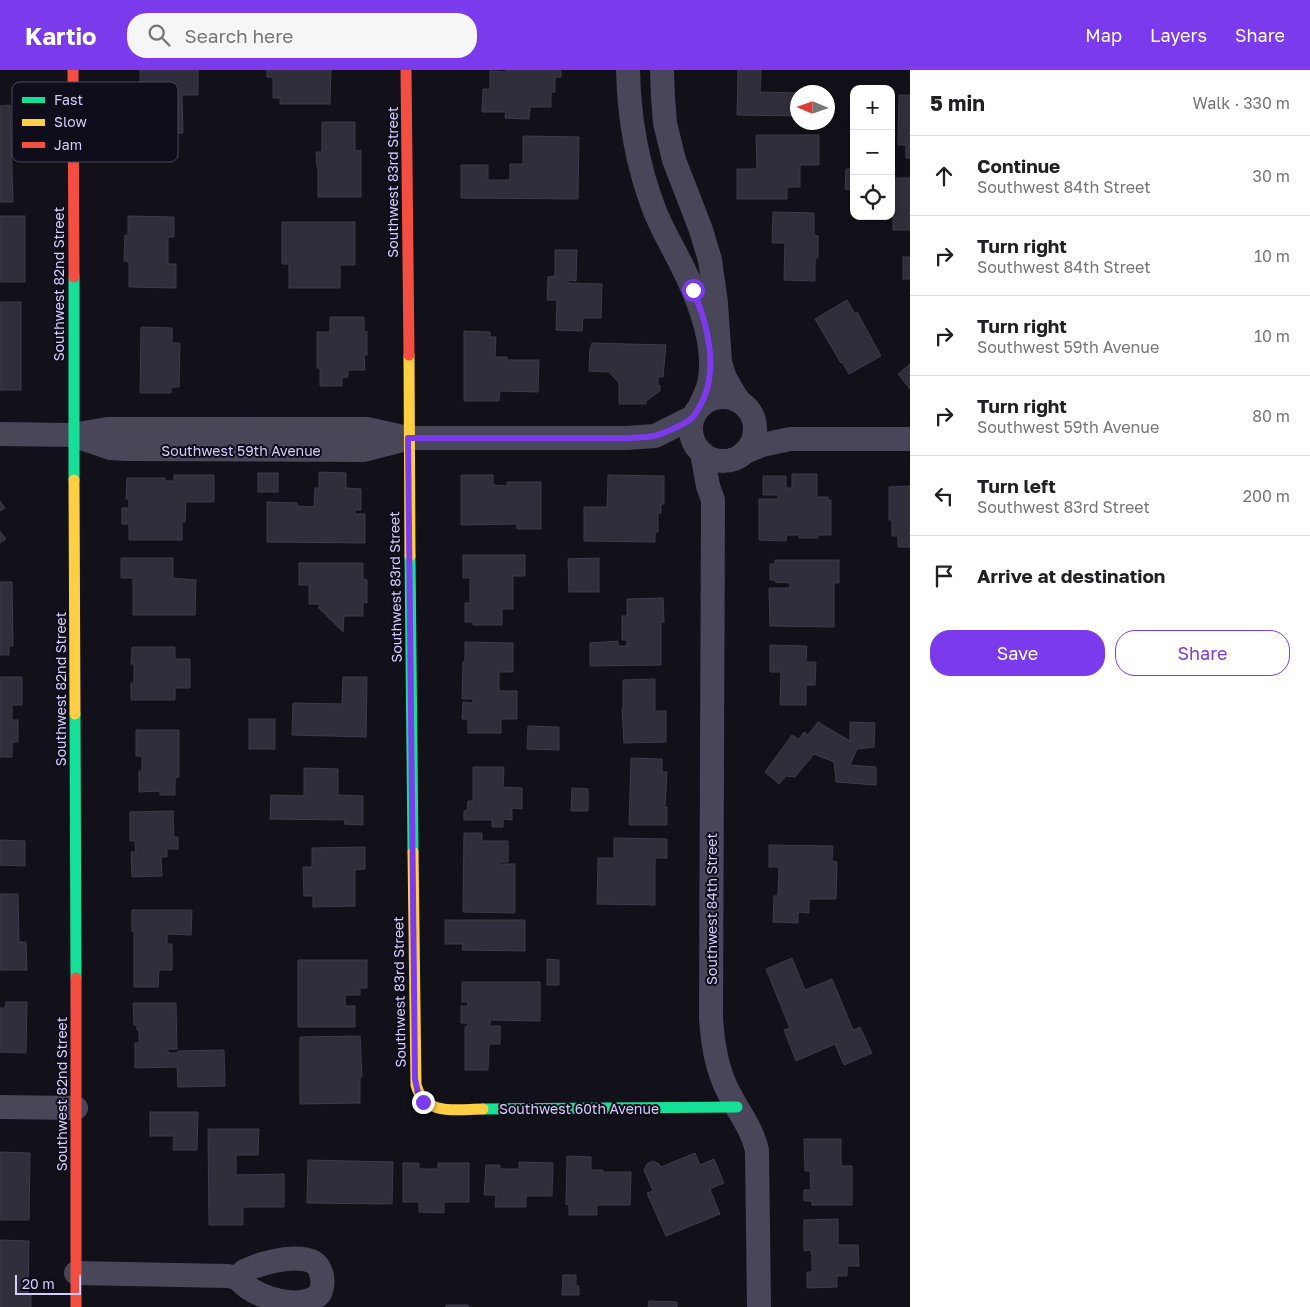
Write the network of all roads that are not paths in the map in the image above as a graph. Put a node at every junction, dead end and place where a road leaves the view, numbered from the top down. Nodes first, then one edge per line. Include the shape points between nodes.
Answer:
1 (406, 70) edge
2 (628, 70) edge
3 (662, 70) edge
4 (73, 162) edge
5 (743, 404) junction
6 (697, 412) junction
7 (0, 434) edge
8 (73, 435) junction
9 (655, 436) junction
10 (408, 438) junction
11 (790, 439) junction
12 (910, 439) edge
13 (700, 451) junction
14 (741, 455) junction
15 (713, 500) junction
16 (423, 1102) joint
17 (0, 1107) edge
18 (737, 1107) junction
19 (76, 1108) junction
20 (76, 1273) junction
21 (238, 1277) dead end
22 (76, 1307) edge
23 (759, 1307) edge

1 - 10 street, Southwest 83rd Street
2 - 6 street via 636,148 645,183 704,319 710,370 708,385
3 - 5 street via 665,123 674,160 710,260 720,362 725,378
4 - 8 street, Southwest 82nd Street
5 - 6 street via 728,397 718,397 708,400
5 - 11 street
5 - 14 street via 753,417 755,436
6 - 9 street, Southwest 59th Avenue
6 - 13 street via 691,428
7 - 8 street, Southwest 59th Avenue
8 - 10 street, Southwest 59th Avenue via 107,428 368,429
8 - 19 street, Southwest 82nd Street
9 - 10 street, Southwest 59th Avenue
9 - 13 street, Southwest 59th Avenue
10 - 16 street, Southwest 83rd Street via 415,1079
11 - 12 street
11 - 14 street via 762,445
13 - 14 street via 720,461
13 - 15 street, Southwest 84th Street
14 - 15 street, Southwest 84th Street
15 - 18 street, Southwest 84th Street via 711,1001 715,1053
16 - 18 street, Southwest 60th Avenue via 442,1109
17 - 19 street
18 - 23 street, Southwest 84th Street via 754,1137 758,1158
19 - 20 street, Southwest 82nd Street
20 - 21 street
20 - 22 street, Southwest 82nd Street

